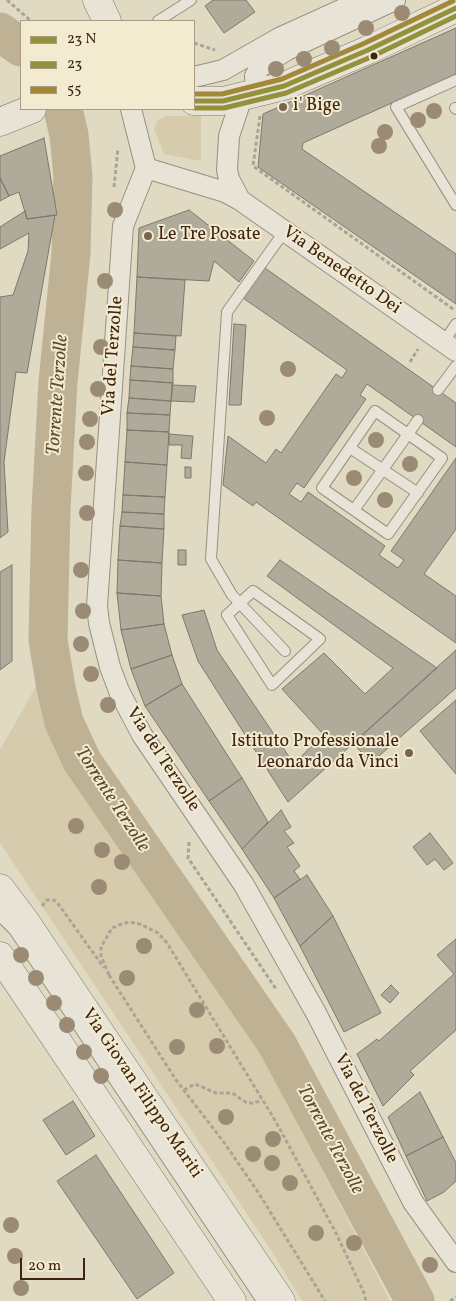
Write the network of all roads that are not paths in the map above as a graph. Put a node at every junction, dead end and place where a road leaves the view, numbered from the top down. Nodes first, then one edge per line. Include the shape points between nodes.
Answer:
1 (97, 0) edge
2 (191, 0) edge
3 (363, 0) edge
4 (395, 0) edge
5 (456, 8) edge
6 (107, 20) edge
7 (160, 20) edge
8 (195, 77) edge
9 (456, 80) edge
10 (253, 100) junction
11 (195, 101) edge
12 (28, 110) edge
13 (131, 110) edge
14 (0, 122) edge
15 (146, 168) junction
16 (232, 196) junction
17 (456, 205) edge
18 (284, 232) junction
19 (456, 324) edge
20 (450, 347) edge
21 (456, 366) edge
22 (438, 390) dead end
23 (418, 420) dead end
24 (407, 435) junction
25 (350, 448) junction
26 (382, 469) junction
27 (418, 493) junction
28 (354, 510) junction
29 (240, 603) junction
30 (285, 651) dead end
31 (0, 888) edge
32 (0, 916) edge
33 (0, 956) edge
34 (456, 1262) edge
35 (232, 1301) edge
36 (262, 1301) edge
37 (281, 1301) edge

1 - 6 main road
2 - 7 lane
3 - 8 street via 281,37 223,70
4 - 10 street via 287,50 260,66 255,76
5 - 10 main road
9 - 17 lane via 396,107
10 - 11 main road
10 - 16 street via 229,136 227,170
12 - 14 main road
13 - 15 street
15 - 16 street
15 - 34 street, Via del Terzolle via 122,236 97,606 98,623 110,667 142,735 249,893 316,1013 413,1202
16 - 18 street, Via Benedetto Dei
18 - 20 street, Via Benedetto Dei
18 - 29 lane via 227,312 211,559
19 - 20 lane
21 - 22 lane
23 - 24 lane
24 - 25 lane via 376,412
24 - 26 lane
24 - 27 lane via 442,458
25 - 26 lane
25 - 28 lane via 322,488
26 - 27 lane
26 - 28 lane
27 - 28 lane via 388,534
29 - 29 lane via 227,615 272,685 320,639 253,591
29 - 30 lane
31 - 37 main road, Via Giovan Filippo Mariti
32 - 36 lane, Via Giovan Filippo Mariti via 14,930
33 - 35 main road

